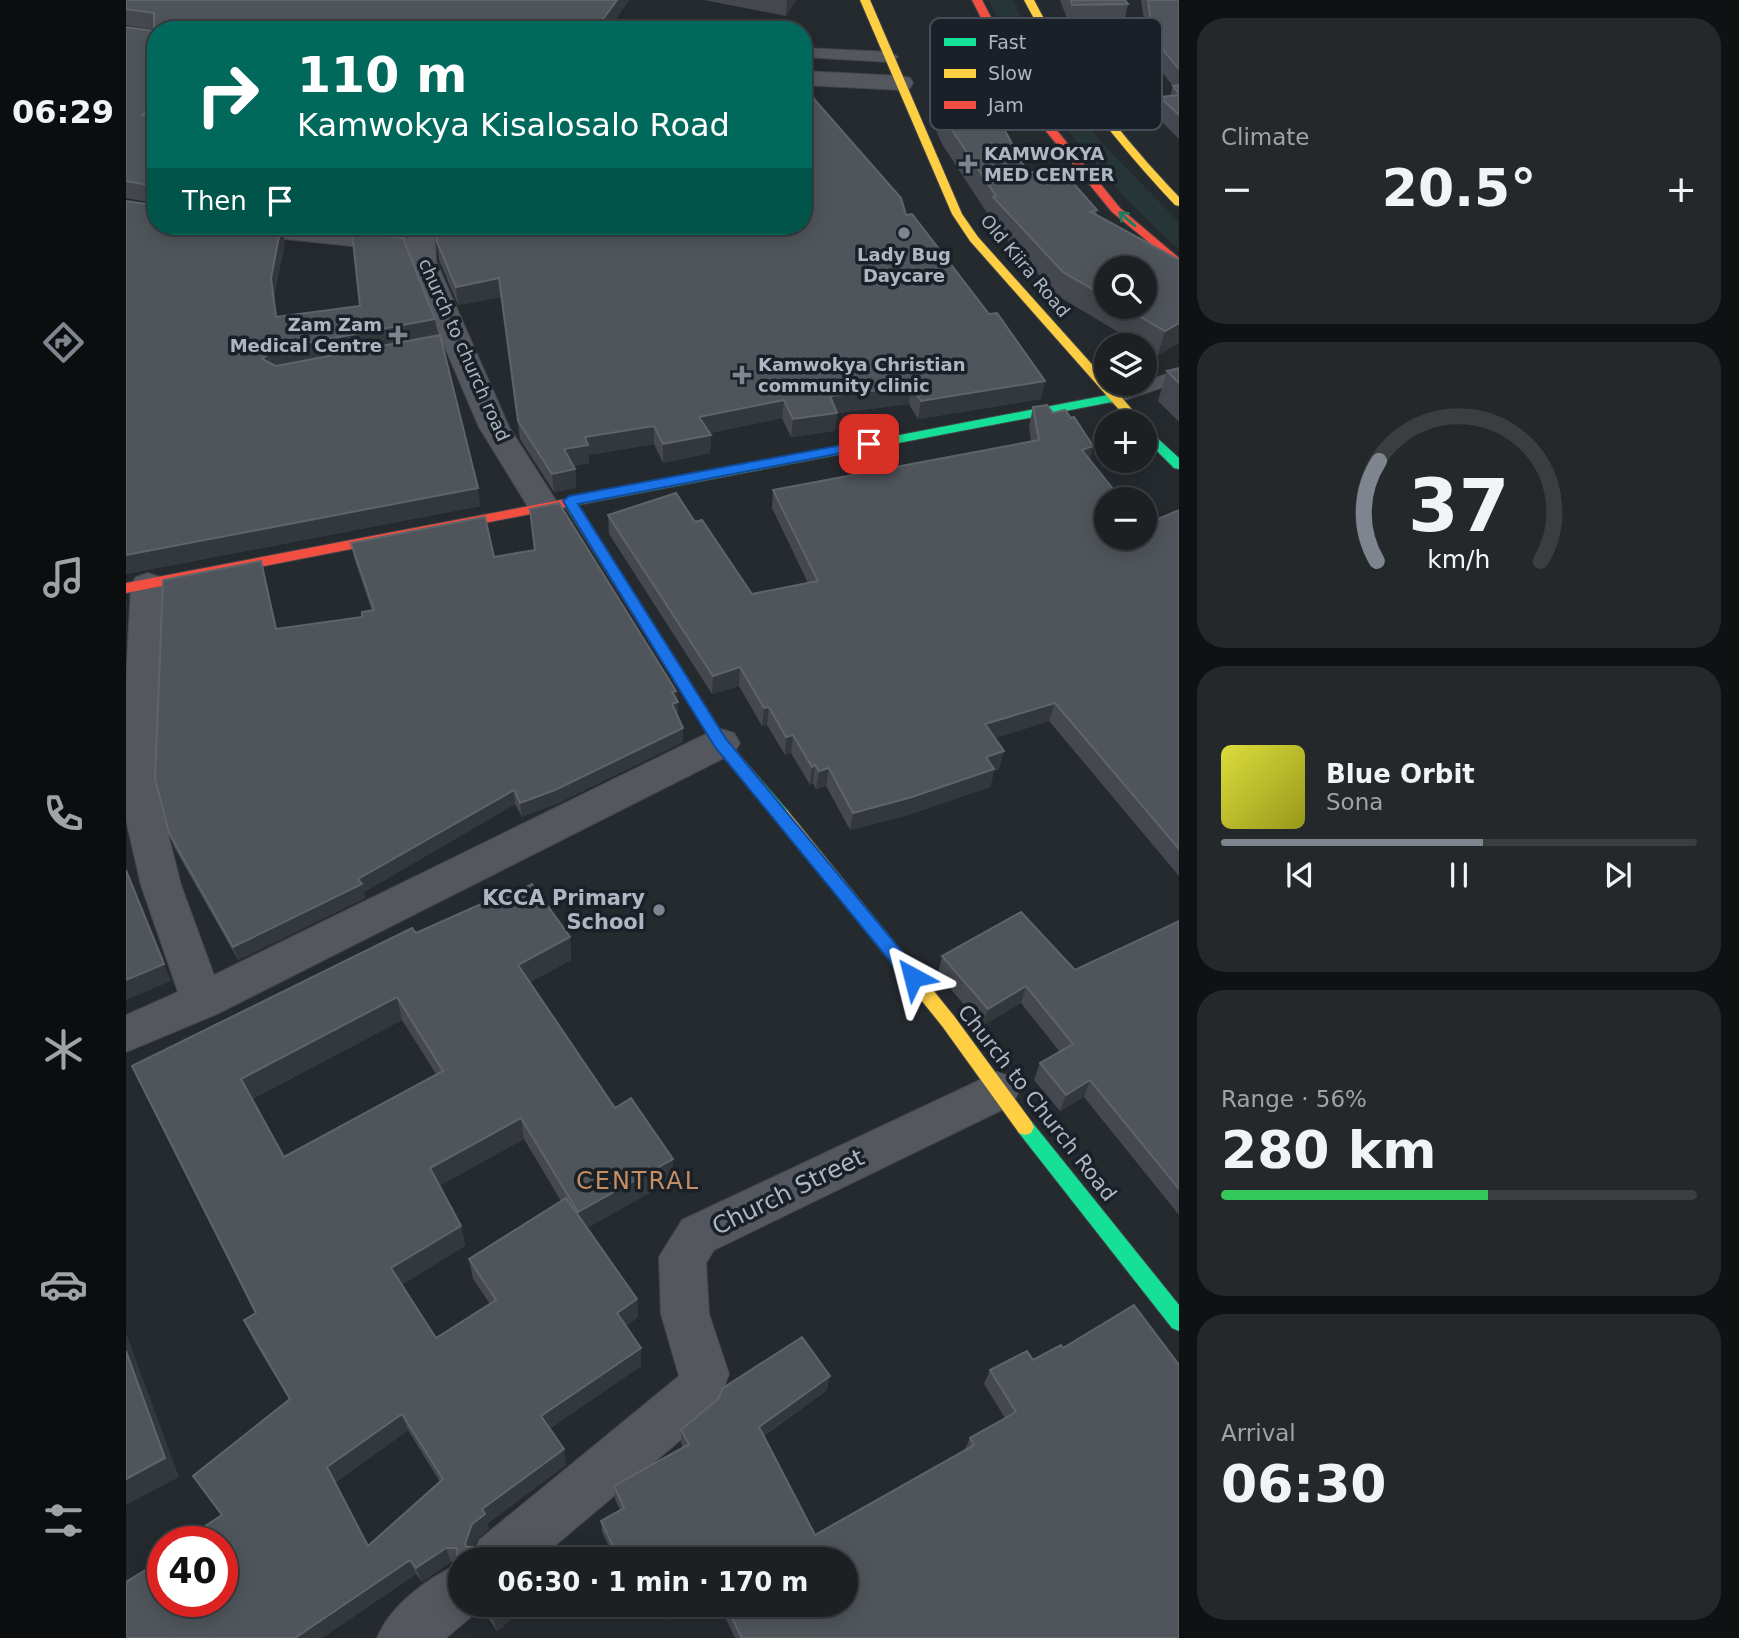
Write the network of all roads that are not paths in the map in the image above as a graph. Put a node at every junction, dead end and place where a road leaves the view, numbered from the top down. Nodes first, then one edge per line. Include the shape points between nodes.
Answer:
1 (865, 0) edge
2 (977, 0) edge
3 (1029, 0) edge
4 (988, 18) edge
5 (1036, 18) edge
6 (812, 53) edge
7 (890, 57) junction
8 (812, 78) edge
9 (901, 83) junction
10 (1050, 130) edge
11 (1111, 130) edge
12 (1179, 203) edge
13 (403, 235) edge
14 (421, 236) edge
15 (1179, 264) edge
16 (1179, 376) edge
17 (1113, 398) junction
18 (1125, 410) edge
19 (1157, 443) edge
20 (1179, 465) edge
21 (556, 504) junction
22 (137, 586) edge
23 (721, 743) junction
24 (202, 1001) junction
25 (126, 1034) edge
26 (997, 1091) junction
27 (1179, 1321) edge
28 (512, 1547) edge
29 (448, 1601) edge
30 (404, 1638) edge

1 - 7 street, Old Kiira Road
4 -> 2 street
3 - 5 street
6 - 7 lane
7 - 9 street, Old Kiira Road
8 - 9 street
9 - 17 street, Old Kiira Road via 945,188 974,239
15 -> 10 street via 1116,210
11 - 12 street
13 - 14 street
14 - 21 street, church to church road via 422,261 450,343 494,427
16 - 17 lane
17 - 18 street, Old Kiira Road
17 - 21 street
19 - 20 street
21 - 22 street
21 - 23 street, Church to Church Road
22 - 24 street via 139,794 161,885
23 - 24 street
23 - 26 street, Church to Church Road via 948,1021
24 - 25 street
26 - 27 street, Church to Church Road
26 - 28 street, Church Street via 698,1235 681,1257 685,1314 704,1374 697,1393
29 - 30 street

